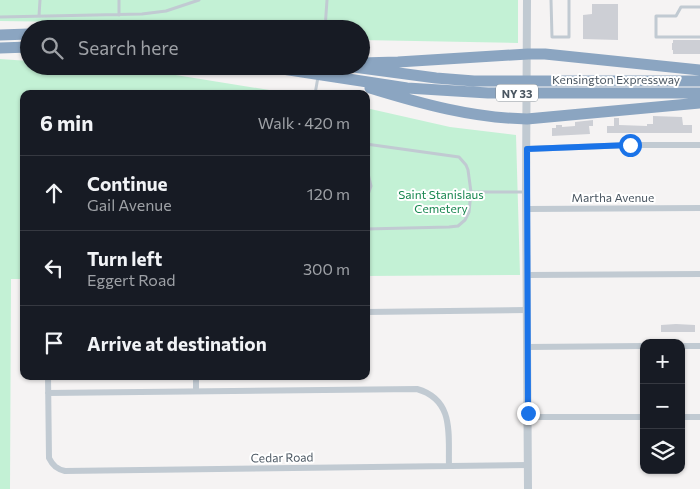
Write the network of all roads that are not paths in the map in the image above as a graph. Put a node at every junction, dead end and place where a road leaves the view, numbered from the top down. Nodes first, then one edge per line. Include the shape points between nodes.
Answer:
1 (40, 0) edge
2 (120, 0) edge
3 (199, 0) edge
4 (328, 0) edge
5 (527, 0) edge
6 (551, 0) edge
7 (569, 0) edge
8 (681, 0) edge
9 (191, 1) edge
10 (681, 7) junction
11 (700, 7) edge
12 (119, 15) junction
13 (39, 16) junction
14 (0, 17) edge
15 (326, 20) edge
16 (0, 34) edge
17 (20, 34) edge
18 (700, 37) edge
19 (20, 47) edge
20 (0, 48) edge
21 (528, 57) junction
22 (370, 63) edge
23 (370, 69) edge
24 (700, 70) edge
25 (318, 75) edge
26 (322, 75) edge
27 (335, 77) junction
28 (700, 81) edge
29 (316, 90) edge
30 (700, 93) edge
31 (700, 103) edge
32 (527, 118) junction
33 (370, 145) edge
34 (700, 145) edge
35 (527, 149) junction
36 (471, 192) junction
37 (526, 192) junction
38 (700, 208) edge
39 (527, 209) junction
40 (370, 228) edge
41 (700, 274) edge
42 (527, 275) junction
43 (527, 310) junction
44 (370, 312) edge
45 (527, 346) junction
46 (640, 346) edge
47 (685, 346) edge
48 (700, 346) edge
49 (48, 380) edge
50 (196, 380) edge
51 (196, 391) junction
52 (48, 393) junction
53 (685, 416) edge
54 (700, 416) edge
55 (528, 417) junction
56 (640, 417) edge
57 (528, 465) junction
58 (449, 466) junction
59 (528, 489) edge

1 - 13 lane
2 - 12 lane
3 - 9 lane
4 - 15 lane
5 - 21 street
6 - 7 lane via 552,37 569,37
8 - 10 lane
9 - 12 lane via 166,11
10 - 11 lane
10 - 18 lane via 676,16 656,16 656,37
12 - 13 lane
13 - 14 lane
16 - 17 highway
19 - 20 highway
21 - 22 highway
21 - 24 highway via 545,54
21 - 32 street
23 - 28 highway, Kensington Expressway / NY 33 via 474,81
25 - 29 lane
26 - 27 highway, Kensington Expressway / NY 33
27 - 30 highway, Kensington Expressway / NY 33 via 407,88 488,93
27 - 32 highway via 410,101 466,114
31 - 32 highway
32 - 35 street
33 - 36 lane via 459,157 466,165
34 - 35 street
35 - 37 street
36 - 37 lane
36 - 40 lane via 469,212 458,226
37 - 39 street
38 - 39 street, Martha Avenue
39 - 42 street
41 - 42 street
42 - 43 street
43 - 44 street
43 - 45 street
45 - 46 street
45 - 55 street
47 - 48 street
49 - 52 street
50 - 51 street
51 - 52 street
51 - 58 street via 417,389 440,404 447,416
52 - 58 street, Cedar Road via 48,451 51,463 65,471
53 - 54 street
55 - 56 street
55 - 57 street
57 - 58 street, Cedar Road
57 - 59 street

